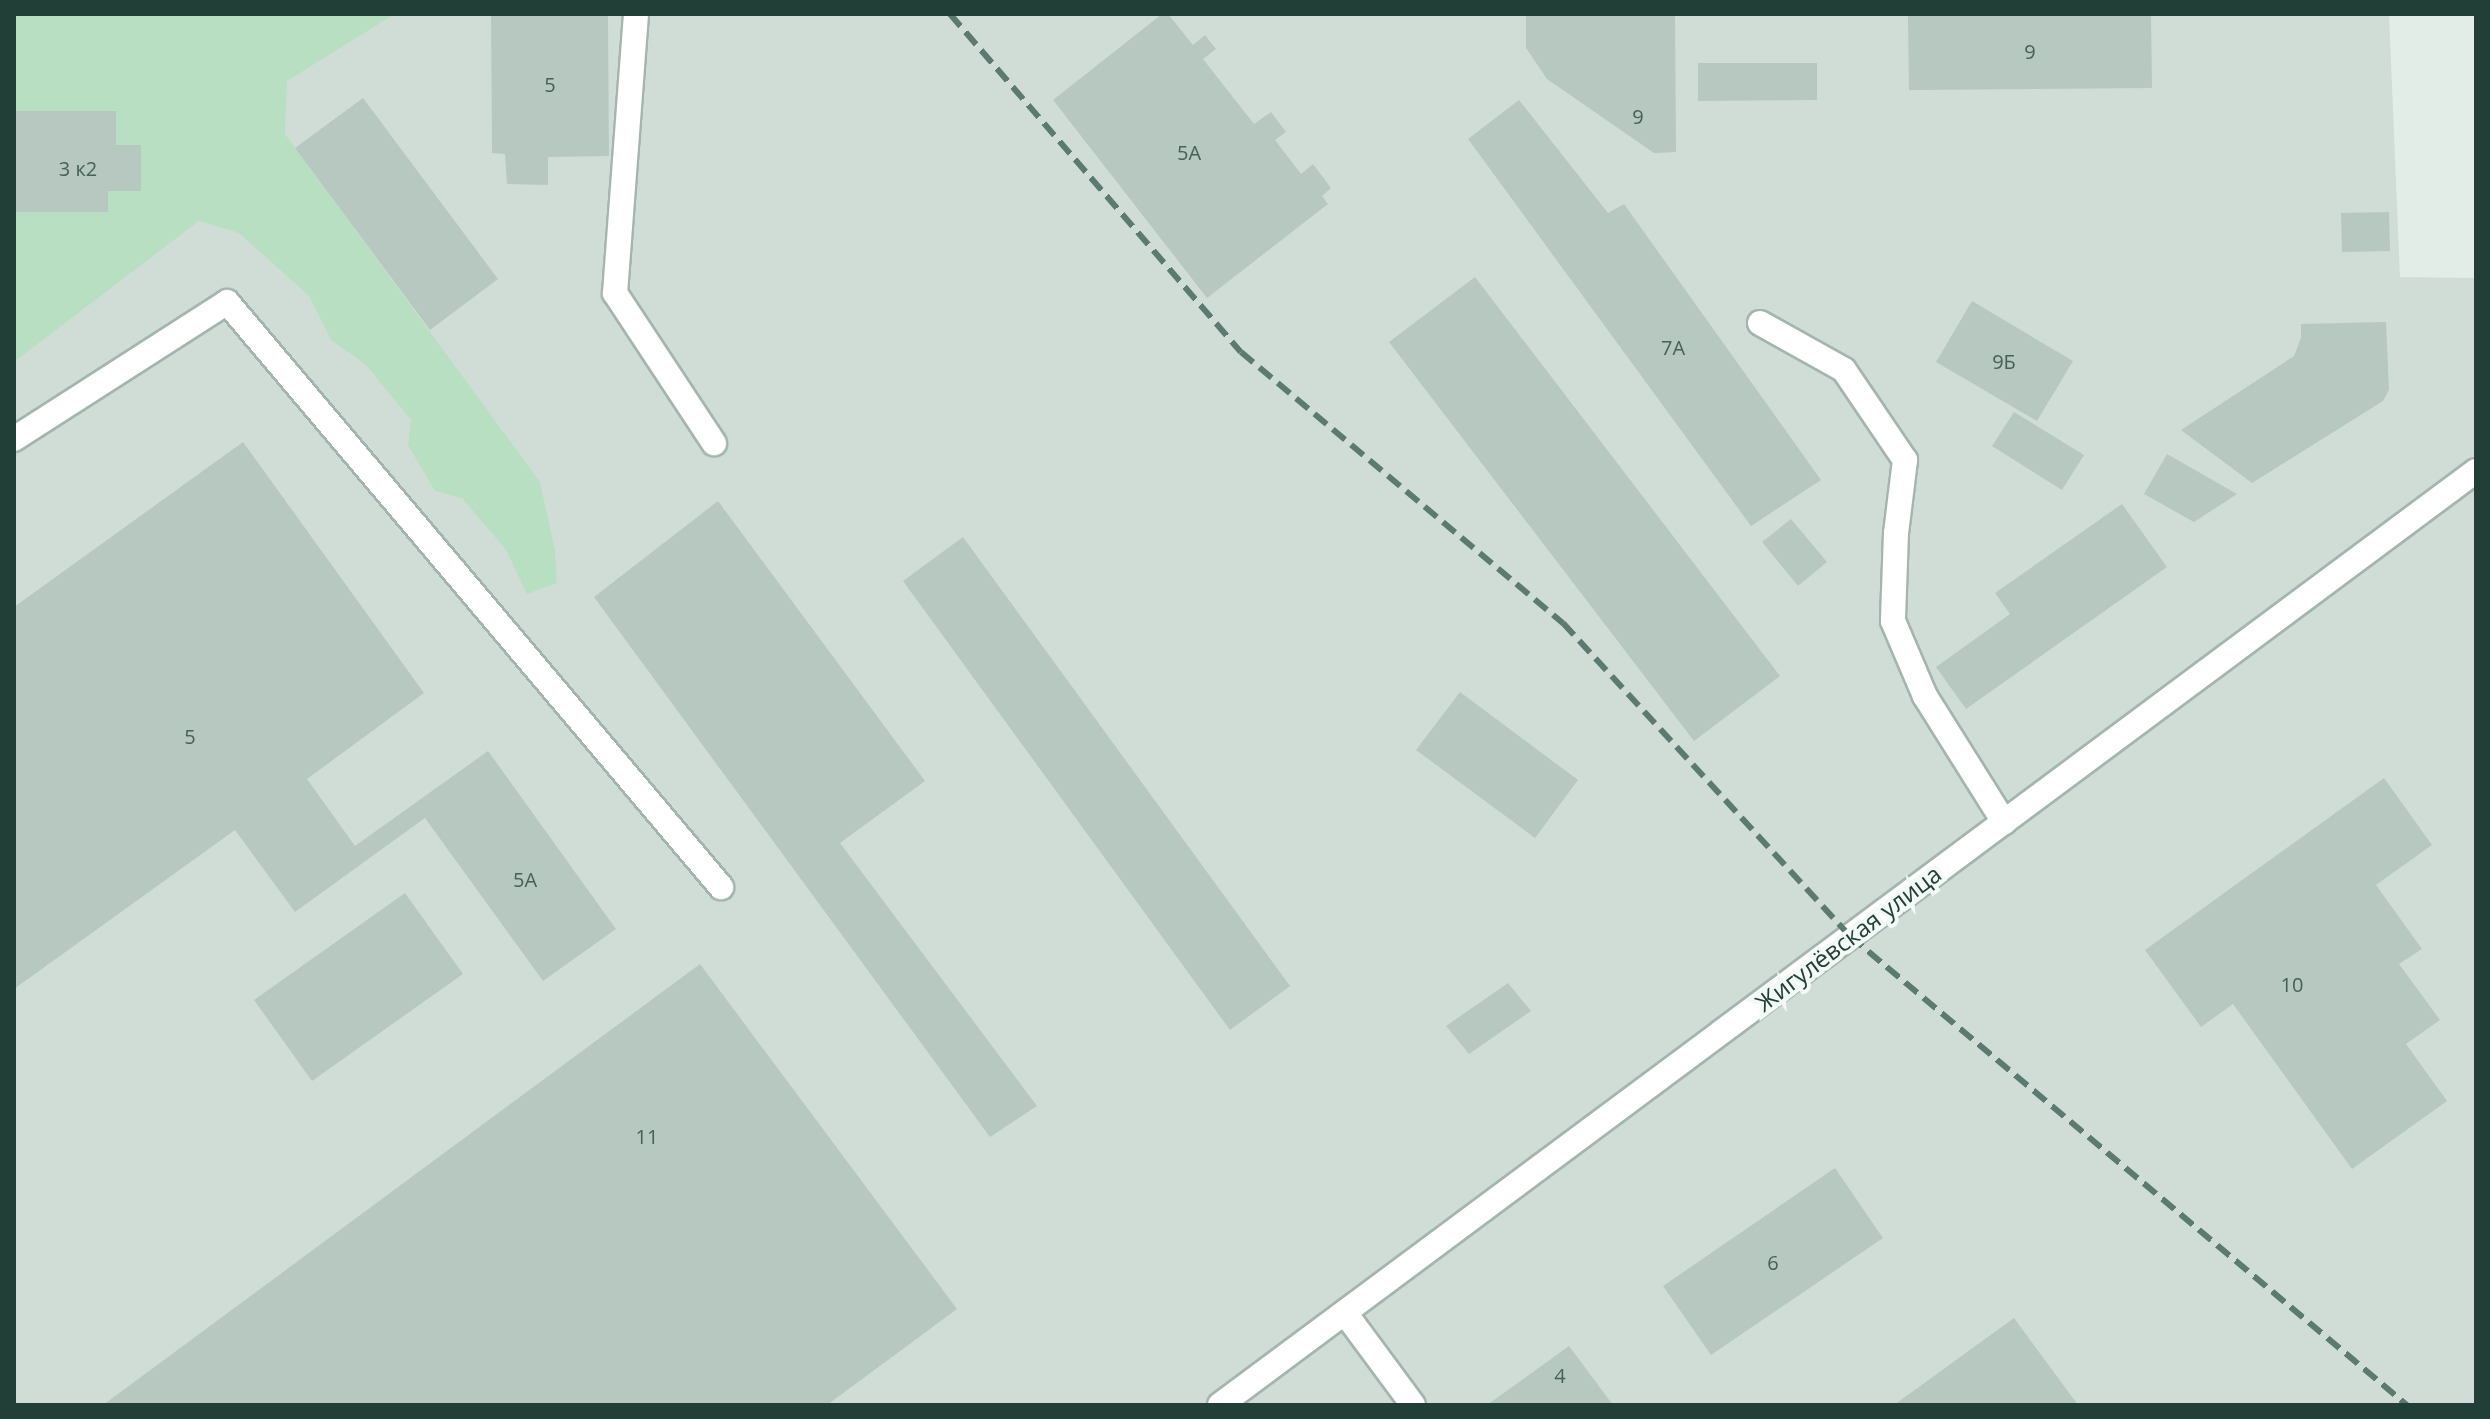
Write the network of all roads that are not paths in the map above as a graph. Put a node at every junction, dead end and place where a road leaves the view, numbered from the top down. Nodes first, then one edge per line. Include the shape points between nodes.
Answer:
1 (636, 14) edge
2 (1760, 323) dead end
3 (14, 439) edge
4 (714, 443) dead end
5 (2476, 471) edge
6 (2004, 822) junction
7 (721, 887) dead end
8 (1345, 1313) junction
9 (1220, 1405) edge
10 (1413, 1405) edge

1 - 4 street via 615,293
2 - 6 street via 1844,370 1905,460 1893,621 1925,696
3 - 7 street via 227,302
5 - 6 street, Жигулёвская улица
6 - 8 street, Жигулёвская улица
8 - 9 street, Жигулёвская улица
8 - 10 street

